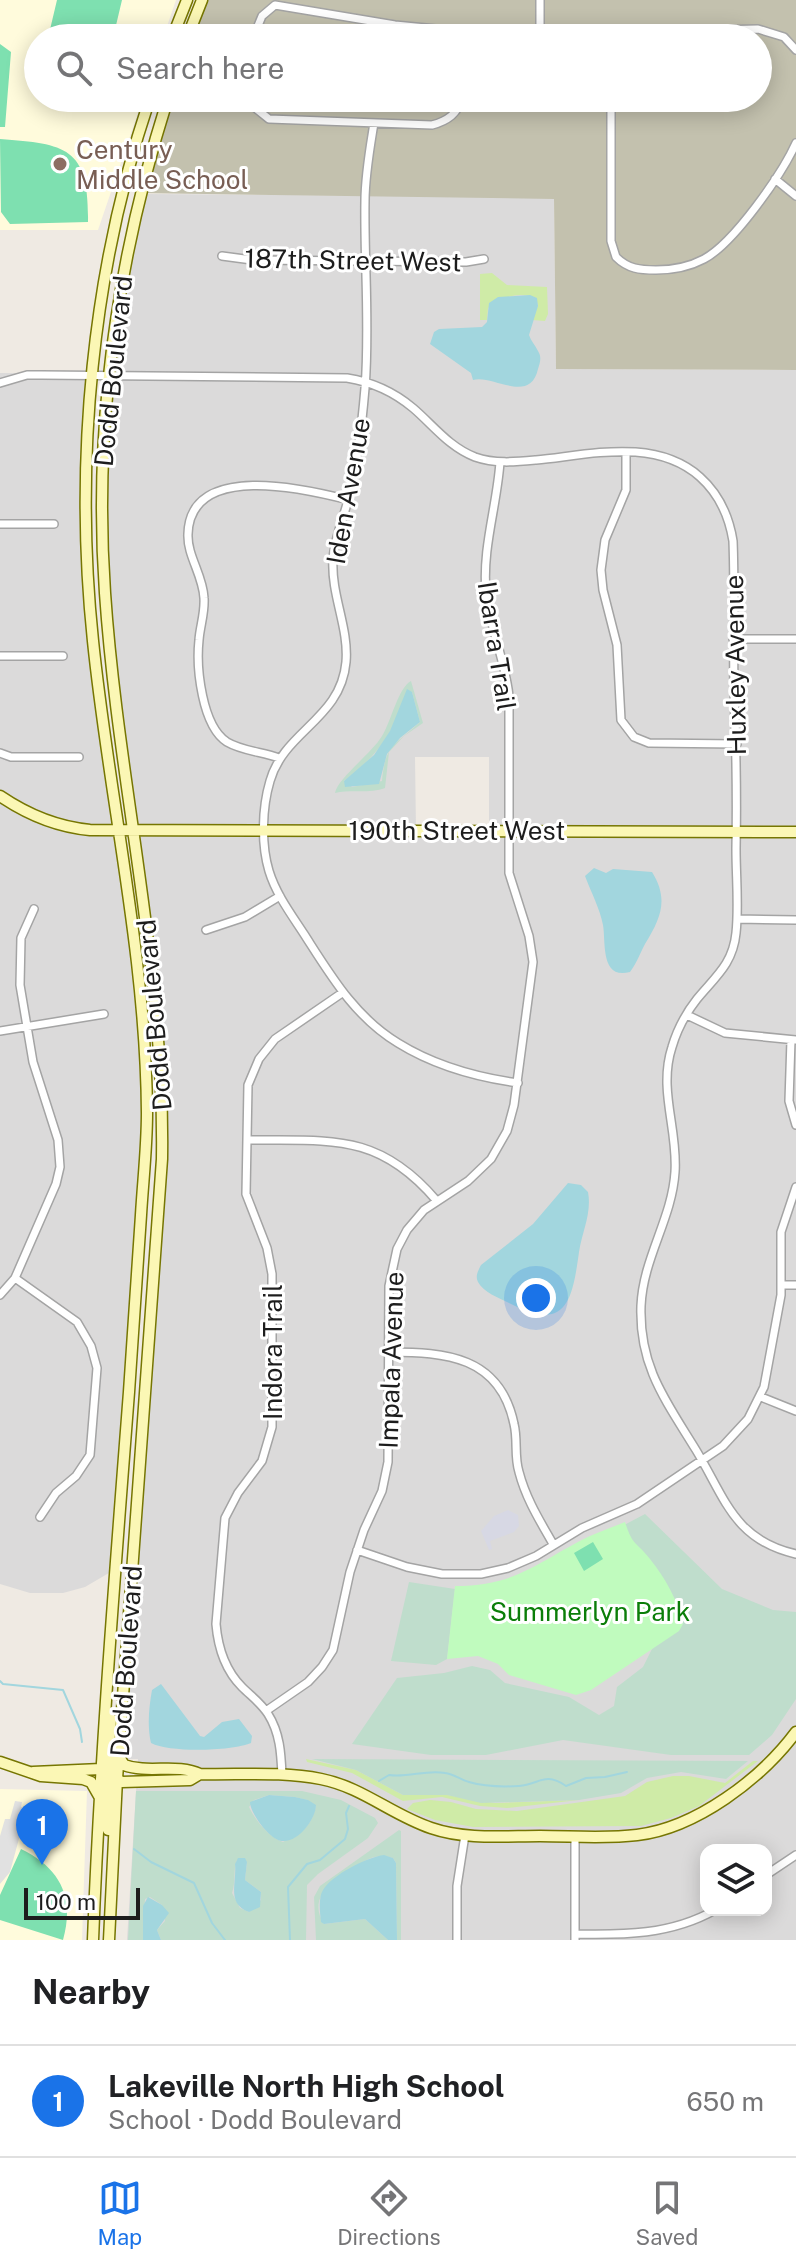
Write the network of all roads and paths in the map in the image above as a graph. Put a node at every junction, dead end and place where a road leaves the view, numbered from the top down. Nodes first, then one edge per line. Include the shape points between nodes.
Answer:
1 (187, 0) edge
2 (202, 0) edge
3 (540, 0) edge
4 (178, 24) edge
5 (193, 24) edge
6 (259, 24) edge
7 (389, 24) edge
8 (540, 24) edge
9 (772, 33) edge
10 (796, 50) edge
11 (146, 112) edge
12 (164, 112) edge
13 (260, 112) edge
14 (455, 112) edge
15 (611, 112) edge
16 (374, 123) junction
17 (796, 143) edge
18 (775, 179) junction
19 (796, 196) edge
20 (222, 256) dead end
21 (484, 259) dead end
22 (366, 261) junction
23 (93, 374) junction
24 (109, 375) junction
25 (365, 382) junction
26 (0, 383) edge
27 (626, 452) junction
28 (500, 462) junction
29 (349, 500) junction
30 (0, 524) edge
31 (54, 524) dead end
32 (733, 639) junction
33 (796, 639) edge
34 (0, 656) edge
35 (63, 656) dead end
36 (737, 744) junction
37 (0, 753) edge
38 (79, 757) dead end
39 (279, 758) junction
40 (0, 796) edge
41 (135, 829) junction
42 (119, 830) junction
43 (265, 830) junction
44 (509, 830) junction
45 (737, 831) junction
46 (796, 832) edge
47 (280, 896) junction
48 (34, 909) dead end
49 (737, 919) junction
50 (796, 920) edge
51 (206, 930) dead end
52 (342, 993) junction
53 (104, 1014) dead end
54 (687, 1015) junction
55 (26, 1026) junction
56 (0, 1031) edge
57 (794, 1040) edge
58 (518, 1083) junction
59 (796, 1125) edge
60 (248, 1140) junction
61 (796, 1187) edge
62 (436, 1200) junction
63 (15, 1278) junction
64 (782, 1285) junction
65 (796, 1285) edge
66 (0, 1295) edge
67 (389, 1352) junction
68 (761, 1397) junction
69 (796, 1411) edge
70 (702, 1460) junction
71 (40, 1517) dead end
72 (553, 1544) junction
73 (357, 1550) junction
74 (796, 1554) edge
75 (109, 1638) junction
76 (266, 1711) junction
77 (796, 1732) edge
78 (119, 1757) junction
79 (0, 1762) edge
80 (101, 1769) junction
81 (31, 1772) junction
82 (200, 1774) junction
83 (282, 1775) junction
84 (117, 1779) junction
85 (99, 1796) junction
86 (465, 1835) junction
87 (575, 1836) junction
88 (796, 1855) edge
89 (772, 1871) edge
90 (701, 1916) edge
91 (110, 1924) junction
92 (575, 1937) edge
93 (93, 1940) edge
94 (109, 1940) edge
95 (457, 1940) edge

1 - 4 main road
2 - 5 main road
3 - 8 street
6 - 7 street via 275,5
9 - 10 street
11 - 23 main road, Dodd Boulevard via 111,253
12 - 24 main road, Dodd Boulevard via 130,234
13 - 16 street via 269,119
14 - 16 street via 432,125
15 - 18 street via 611,241 616,257 629,267 679,268 705,259
16 - 22 street, Iden Avenue via 365,198
17 - 18 street
18 - 19 street
20 - 22 street, 187th Street West
21 - 22 street, 187th Street West
22 - 25 street, Iden Avenue
23 - 24 street, Huxley Avenue
23 - 26 street, Huxley Avenue via 27,375
23 - 42 main road, Dodd Boulevard via 86,540 93,642
24 - 25 street, Huxley Avenue
24 - 41 main road, Dodd Boulevard via 102,472 104,580
25 - 28 street, Huxley Avenue via 403,400 463,451
25 - 29 street, Iden Avenue
27 - 28 street, Huxley Avenue
27 - 32 street, Huxley Avenue via 680,463 702,478 718,499 733,541
27 - 36 street via 626,490 605,540 601,570 617,645 621,720 634,737 649,743
28 - 44 street, Ibarra Trail via 485,579 509,696
29 - 39 street, Iden Avenue via 333,563 345,643 343,679 324,714
29 - 39 street via 293,487 232,487 207,497 189,523 189,546 204,591 198,657 208,717 225,741
30 - 31 street
32 - 33 street
32 - 36 street, Huxley Avenue
34 - 35 street
36 - 45 street, Huxley Avenue
37 - 38 street
39 - 43 street, Iden Avenue via 267,791
40 - 42 main road, 190th Street West via 54,824
41 - 42 main road, 190th Street West
41 - 43 main road, 190th Street West
41 - 78 main road, Dodd Boulevard via 155,990 163,1126
42 - 75 main road, Dodd Boulevard via 142,1008 147,1117
43 - 44 main road, 190th Street West
43 - 47 street, Iden Avenue via 268,866
44 - 45 main road, 190th Street West
44 - 58 street, Impala Avenue via 510,879 533,962
45 - 46 main road, 190th Street West
45 - 49 street, Huxley Avenue
47 - 51 street via 245,917
47 - 52 street, Iden Avenue
48 - 55 street via 20,947
49 - 50 street
49 - 54 street, Huxley Avenue via 728,963
52 - 58 street, Iden Avenue via 384,1034 413,1052 464,1073
52 - 60 street, Indora Trail via 283,1032 259,1059 248,1085
53 - 55 street
54 - 57 street via 725,1033
54 - 70 street, Huxley Avenue via 666,1077 676,1154 674,1187 647,1267 641,1317 646,1355 659,1391
55 - 56 street
55 - 63 street via 61,1157 56,1184
57 - 59 street via 789,1101
58 - 62 street, Impala Avenue via 512,1119 498,1149 478,1173
60 - 62 street via 336,1141 362,1147 400,1165
60 - 76 street, Indora Trail via 246,1194 272,1274 272,1427 262,1461 225,1518 216,1624 226,1665
61 - 64 street via 781,1232
62 - 67 street, Impala Avenue via 407,1230 393,1261
63 - 66 street
63 - 71 street via 77,1322 97,1368 90,1455
64 - 65 street
64 - 68 street
67 - 72 street via 456,1357 497,1387 513,1418 523,1487
67 - 73 street, Impala Avenue via 387,1474
68 - 69 street
68 - 70 street via 736,1434
70 - 72 street via 637,1504
70 - 74 street, Huxley Avenue via 741,1525 765,1543
72 - 73 street via 516,1565 471,1575 422,1571
73 - 76 street, Impala Avenue via 337,1640 328,1658 308,1682
75 - 80 main road, Dodd Boulevard
75 - 84 main road via 114,1649 109,1750
76 - 83 street, Indora Trail via 278,1736
77 - 87 main road via 749,1779 686,1821 636,1835
78 - 82 main road via 131,1767
78 - 84 main road, Dodd Boulevard
79 - 81 main road
80 - 81 main road
80 - 85 main road, Dodd Boulevard
80 - 91 main road via 109,1803 104,1907
81 - 85 main road via 83,1779
82 - 83 main road
82 - 84 main road via 190,1780
83 - 86 main road via 345,1785 411,1820
84 - 91 main road, Dodd Boulevard
85 - 93 main road, Dodd Boulevard
86 - 87 main road
86 - 95 street via 457,1886
87 - 92 street
88 - 89 street
90 - 92 street via 650,1932
91 - 94 main road, Dodd Boulevard

